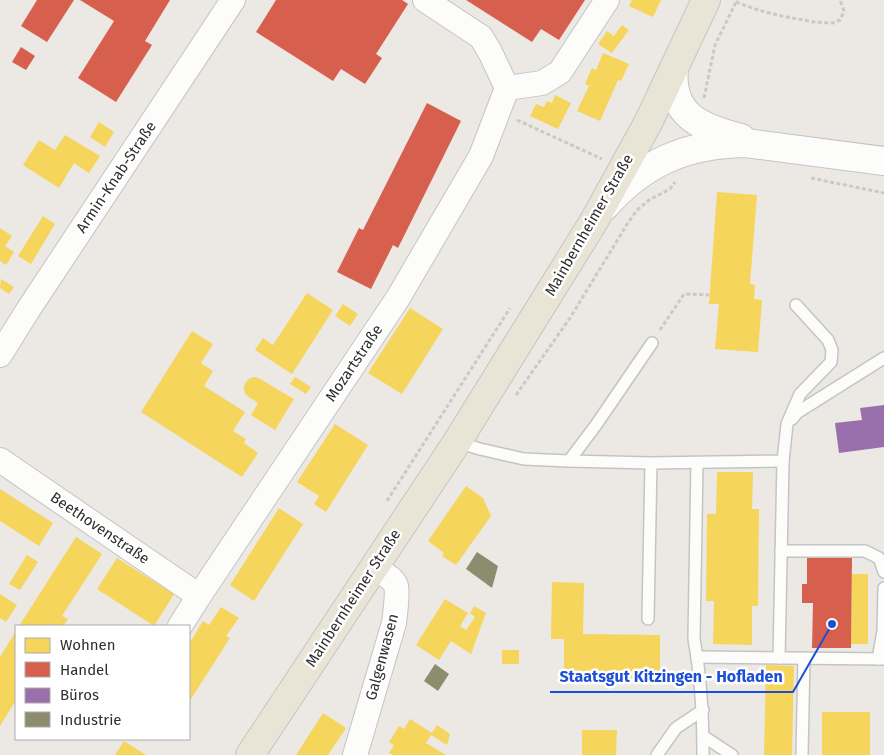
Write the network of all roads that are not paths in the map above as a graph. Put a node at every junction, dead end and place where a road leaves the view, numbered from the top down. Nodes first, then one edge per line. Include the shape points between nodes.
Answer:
1 (233, 0) edge
2 (425, 0) edge
3 (607, 0) edge
4 (706, 0) edge
5 (674, 68) junction
6 (507, 88) junction
7 (764, 144) junction
8 (884, 161) edge
9 (594, 221) junction
10 (796, 305) dead end
11 (652, 343) road end
12 (0, 356) edge
13 (884, 358) edge
14 (787, 424) junction
15 (457, 442) junction
16 (0, 460) edge
17 (569, 461) junction
18 (783, 461) junction
19 (651, 462) junction
20 (697, 462) junction
21 (781, 551) junction
22 (374, 567) junction
23 (884, 572) edge
24 (884, 588) edge
25 (199, 596) junction
26 (648, 619) dead end
27 (181, 625) edge
28 (697, 657) junction
29 (778, 658) junction
30 (804, 658) junction
31 (881, 659) edge
32 (702, 710) junction
33 (703, 736) junction
34 (250, 755) edge
35 (355, 755) edge
36 (657, 755) edge
37 (703, 755) edge
38 (732, 755) edge
39 (802, 755) edge

1 - 12 street, Armin-Knab-Straße
2 - 6 street via 480,37
3 - 6 street via 560,72 542,82
4 - 5 main road, Mainbernheimer Straße
5 - 7 main road via 675,92 680,104 695,121
5 - 9 main road, Mainbernheimer Straße
6 - 25 street, Mozartstraße via 481,156 398,298
7 - 8 main road
7 - 9 main road via 726,143 670,157 635,177
9 - 15 main road, Mainbernheimer Straße
10 - 14 lane via 828,340 832,350 831,362 800,394
11 - 17 lane
13 - 14 lane via 798,412
14 - 18 lane
15 - 17 lane via 524,459
15 - 22 main road, Mainbernheimer Straße
16 - 25 street, Beethovenstraße
17 - 19 lane
18 - 20 lane
18 - 21 lane
19 - 20 lane
19 - 26 lane
20 - 28 lane via 694,639
21 - 23 lane via 865,551 879,558
21 - 29 lane
22 - 34 main road, Mainbernheimer Straße
22 - 35 street, Galgenwasen via 396,586 394,623
24 - 31 lane
25 - 27 street, Mozartstraße
28 - 29 lane
28 - 32 lane
29 - 30 lane
30 - 31 lane
30 - 39 lane
32 - 33 lane
32 - 36 lane via 676,728
33 - 37 lane
33 - 38 lane

